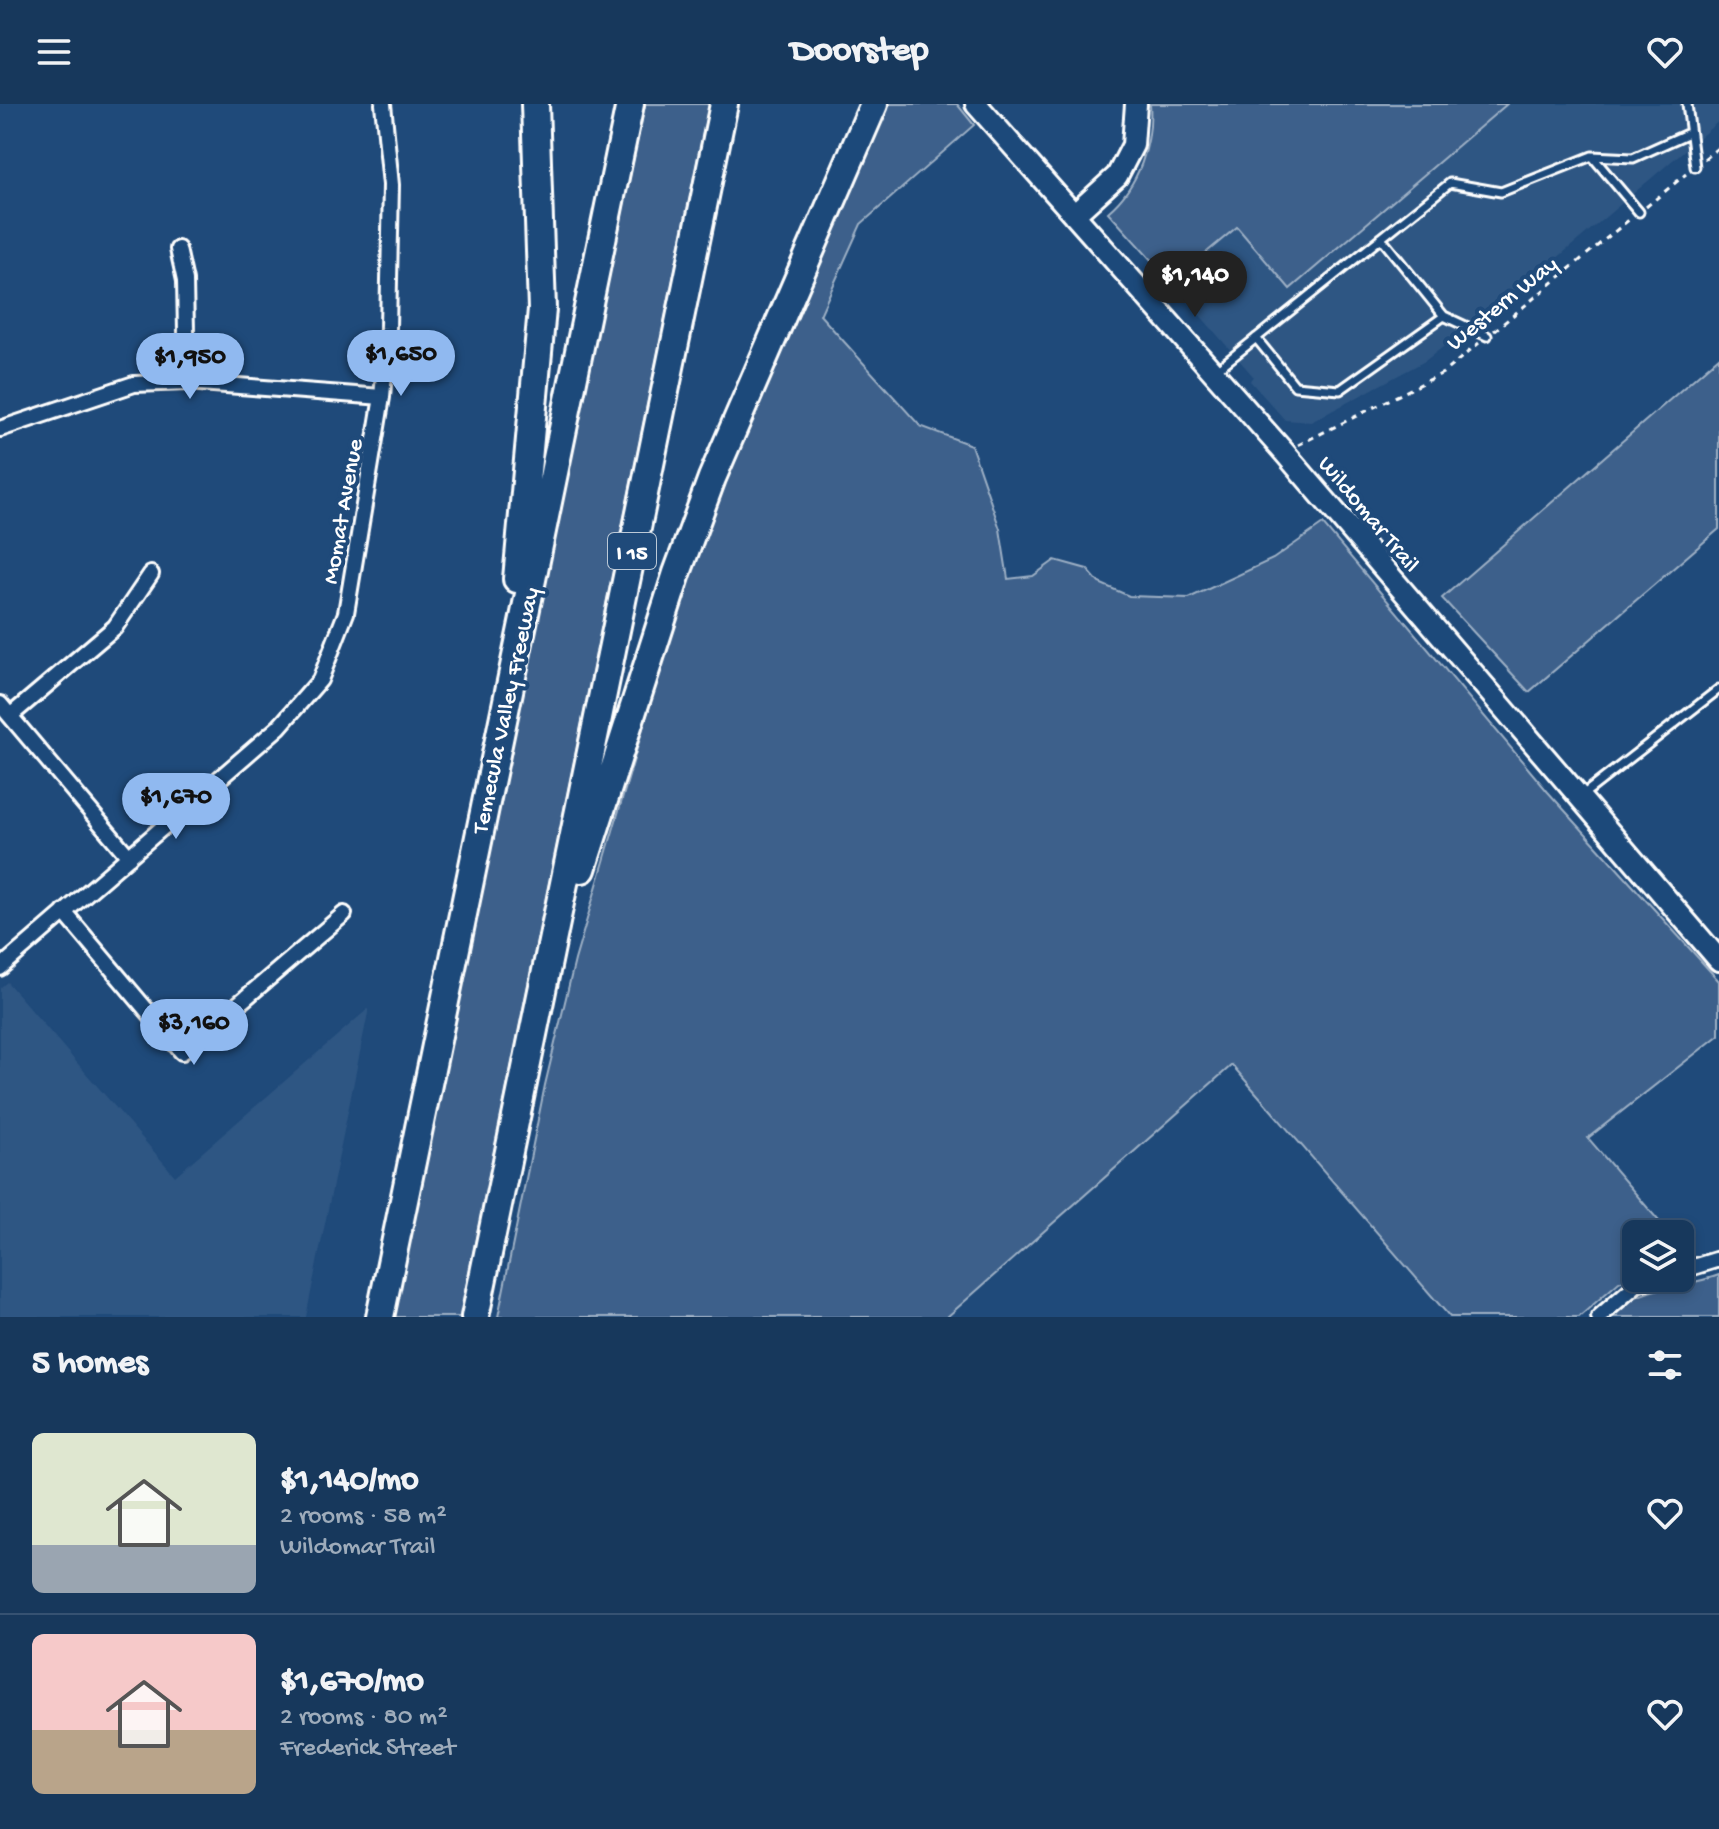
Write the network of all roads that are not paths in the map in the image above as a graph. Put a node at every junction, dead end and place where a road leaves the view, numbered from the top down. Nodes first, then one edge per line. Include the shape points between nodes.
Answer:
1 (383, 104) edge
2 (535, 104) edge
3 (630, 104) edge
4 (724, 104) edge
5 (874, 104) edge
6 (976, 104) edge
7 (1136, 104) edge
8 (1687, 104) edge
9 (1689, 133) junction
10 (1592, 156) junction
11 (1695, 167) road end
12 (1639, 212) road end
13 (1074, 215) junction
14 (1381, 238) junction
15 (178, 249) dead end
16 (1444, 316) junction
17 (1487, 336) road end
18 (1256, 338) junction
19 (1213, 372) junction
20 (187, 382) junction
21 (382, 397) junction
22 (0, 429) edge
23 (151, 574) dead end
24 (1719, 689) edge
25 (505, 703) junction
26 (0, 704) edge
27 (10, 716) junction
28 (1578, 798) junction
29 (129, 857) junction
30 (64, 912) junction
31 (344, 914) dead end
32 (1719, 960) edge
33 (0, 968) edge
34 (540, 998) junction
35 (1719, 1259) edge
36 (1694, 1267) edge
37 (1628, 1292) edge
38 (380, 1317) edge
39 (475, 1317) edge
40 (1599, 1317) edge

1 - 21 street, Momat Avenue via 391,185
2 - 25 highway via 542,309
3 - 25 highway, Temecula Valley Freeway
4 - 34 highway, I 15
5 - 34 highway via 712,478
6 - 13 main road, Wildomar Trail
7 - 13 main road via 1133,145 1117,176
8 - 9 lane
9 - 10 lane via 1633,158
9 - 11 lane
10 - 12 lane
10 - 14 lane via 1501,192 1450,183
13 - 19 main road, Wildomar Trail
14 - 16 lane
14 - 18 lane
15 - 20 street via 185,281
16 - 17 lane
16 - 18 lane via 1340,390 1295,386
18 - 19 lane
19 - 28 main road, Wildomar Trail
20 - 21 street
20 - 22 street via 134,384
21 - 29 street, Momat Avenue via 346,613 320,680 279,727
23 - 27 street via 115,627
24 - 28 lane
25 - 38 highway, Temecula Valley Freeway
26 - 27 street
27 - 29 street
28 - 32 main road, Wildomar Trail
29 - 30 street, Momat Avenue
30 - 31 street via 182,1052
30 - 33 street, Momat Avenue
34 - 39 highway, I 15
35 - 36 street
37 - 40 street

